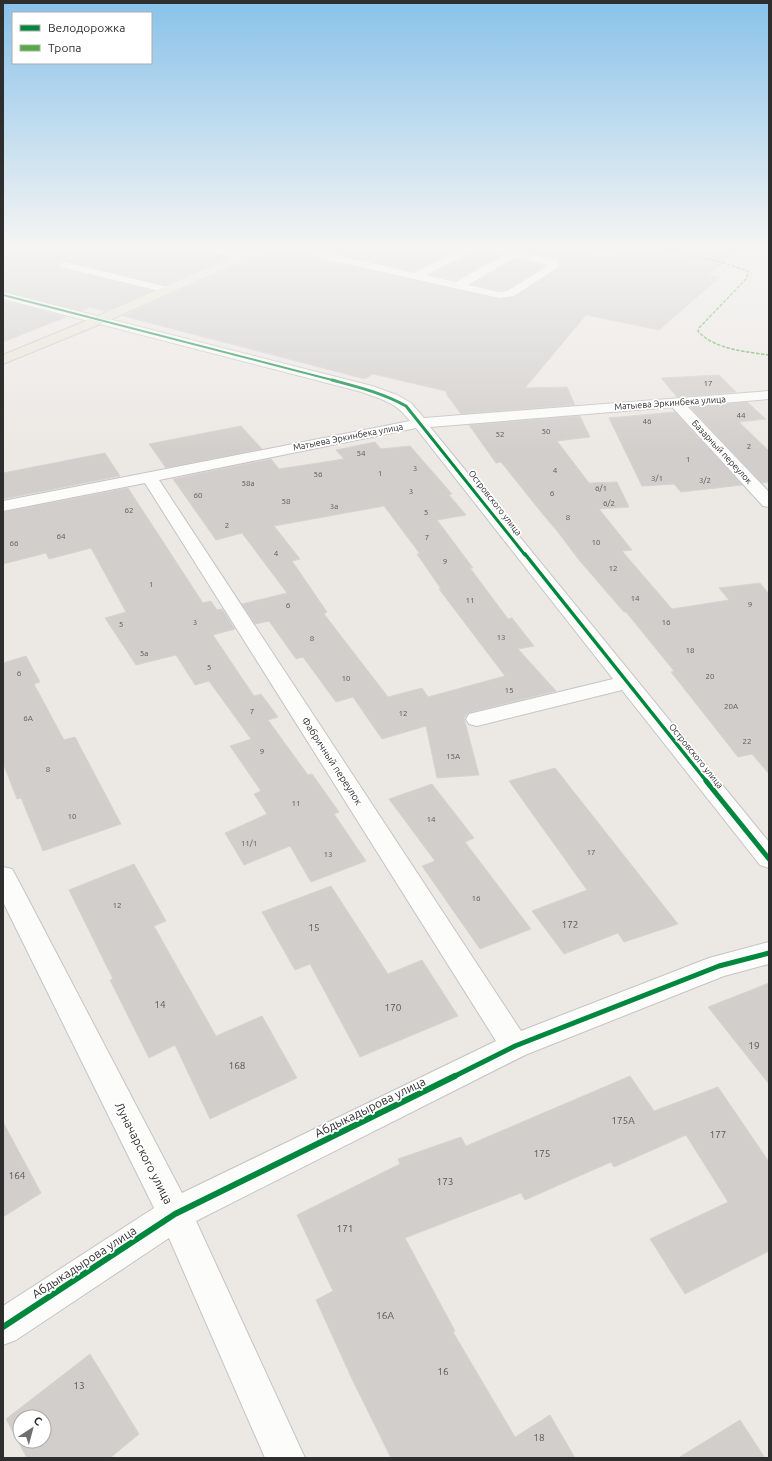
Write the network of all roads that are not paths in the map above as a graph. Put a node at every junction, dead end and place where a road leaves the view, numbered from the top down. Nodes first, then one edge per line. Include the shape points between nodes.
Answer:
1 (80, 315) edge
2 (110, 315) edge
3 (99, 320) junction
4 (3, 360) edge
5 (769, 395) edge
6 (675, 402) junction
7 (421, 423) junction
8 (149, 476) junction
9 (769, 502) edge
10 (3, 506) edge
11 (627, 682) junction
12 (477, 719) dead end
13 (769, 859) edge
14 (3, 876) edge
15 (769, 954) edge
16 (514, 1046) junction
17 (175, 1214) junction
18 (3, 1327) edge
19 (285, 1458) edge

1 - 3 street, Островского улица
2 - 3 main road
3 - 4 main road
3 - 7 street, Островского улица via 367,389 406,406
5 - 6 street, Матыева Эркинбека улица
6 - 7 street, Матыева Эркинбека улица
6 - 9 street, Базарный переулок
7 - 8 street, Матыева Эркинбека улица
7 - 11 street, Островского улица
8 - 10 street, Матыева Эркинбека улица
8 - 16 street, Фабричный переулок
11 - 12 street
11 - 13 street, Островского улица
14 - 17 street, Луначарского улица
15 - 16 street, Абдыкадырова улица via 719,966
16 - 17 street, Абдыкадырова улица
17 - 18 street, Абдыкадырова улица
17 - 19 street, Луначарского улица

